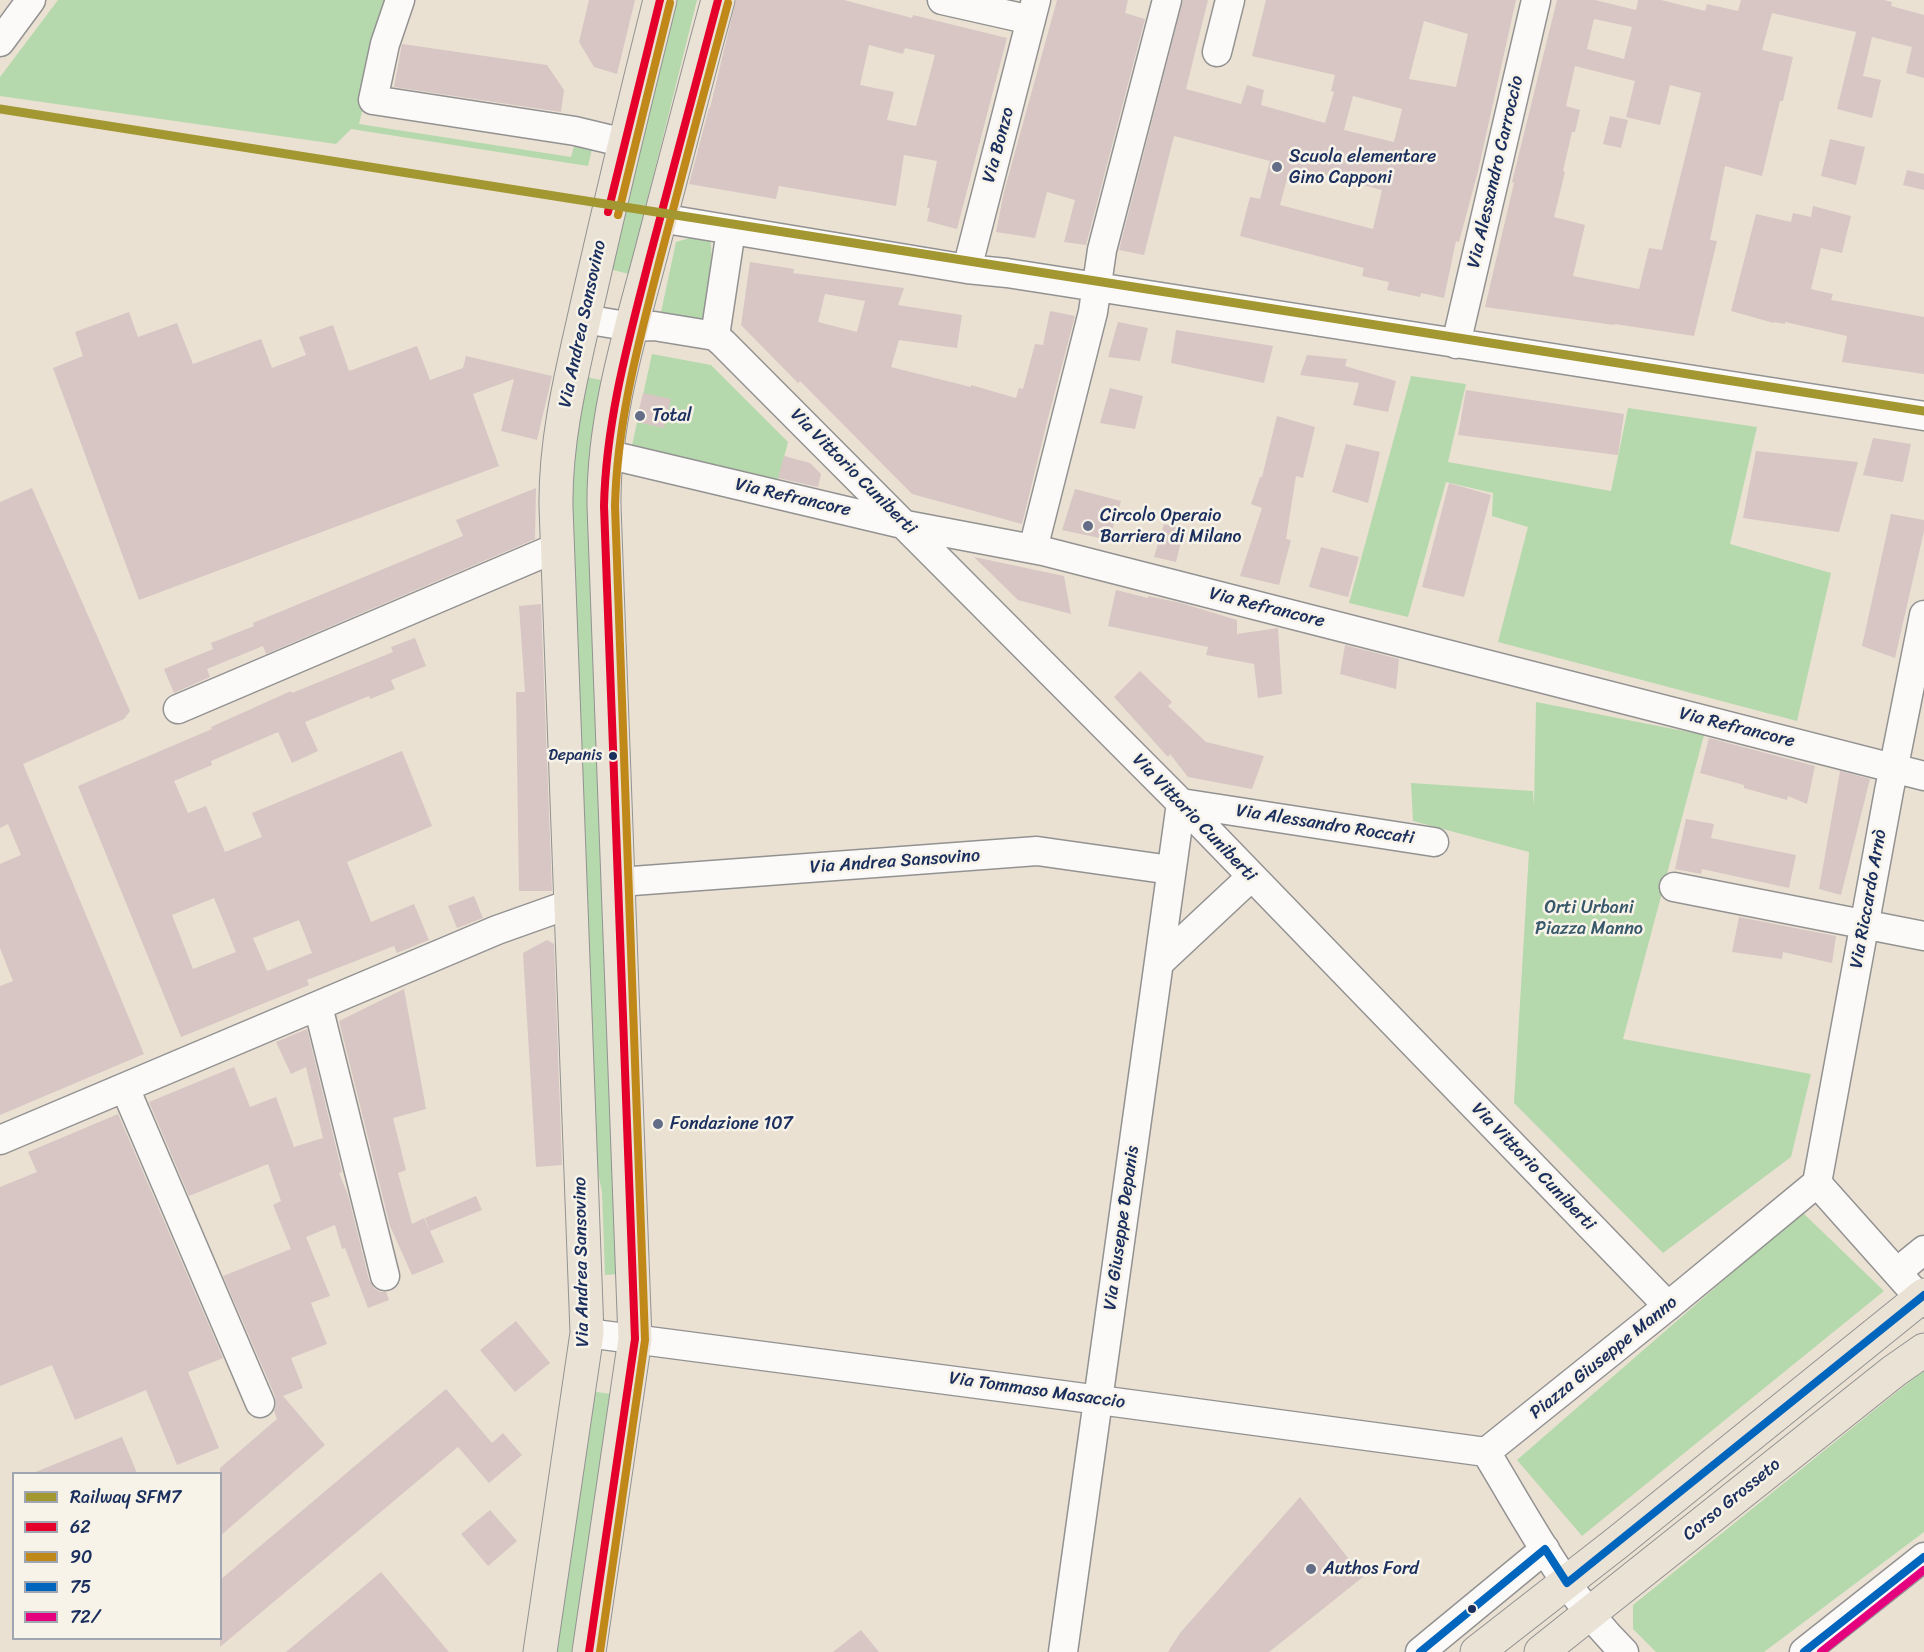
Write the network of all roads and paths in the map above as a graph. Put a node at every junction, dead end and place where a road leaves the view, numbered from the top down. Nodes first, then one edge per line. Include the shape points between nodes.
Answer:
1 (31, 0) edge
2 (400, 0) edge
3 (660, 0) edge
4 (717, 0) edge
5 (942, 0) edge
6 (1167, 0) edge
7 (1230, 0) edge
8 (1536, 0) edge
9 (1034, 10) edge
10 (0, 42) edge
11 (1217, 52) dead end
12 (625, 143) junction
13 (660, 218) junction
14 (731, 230) junction
15 (968, 269) junction
16 (1096, 289) junction
17 (584, 319) junction
18 (632, 327) junction
19 (715, 336) junction
20 (1456, 344) junction
21 (1924, 416) edge
22 (606, 454) junction
23 (906, 525) junction
24 (989, 540) junction
25 (558, 547) junction
26 (1032, 549) junction
27 (957, 577) junction
28 (1924, 615) edge
29 (178, 709) dead end
30 (1894, 768) junction
31 (1924, 776) edge
32 (1181, 803) junction
33 (1434, 842) dead end
34 (1171, 870) junction
35 (1251, 876) junction
36 (618, 882) junction
37 (1674, 887) dead end
38 (570, 904) junction
39 (1865, 924) junction
40 (1924, 936) edge
41 (1159, 963) junction
42 (318, 1006) junction
43 (125, 1088) junction
44 (0, 1140) edge
45 (1817, 1183) junction
46 (1924, 1250) edge
47 (1897, 1272) junction
48 (385, 1276) dead end
49 (1923, 1299) edge
50 (1668, 1306) junction
51 (587, 1333) junction
52 (635, 1339) junction
53 (1924, 1350) edge
54 (1098, 1400) junction
55 (260, 1403) dead end
56 (1486, 1452) junction
57 (1545, 1549) junction
58 (1924, 1557) edge
59 (1567, 1583) junction
60 (1590, 1614) junction
61 (1613, 1648) edge
62 (540, 1652) edge
63 (589, 1652) edge
64 (1063, 1652) edge
65 (1420, 1652) edge
66 (1477, 1652) edge
67 (1541, 1652) edge
68 (1804, 1652) edge

1 - 10 street
2 - 12 street via 385,44 373,100 575,131
3 - 12 main road, Via Andrea Sansovino
4 - 13 main road
5 - 9 street, Via Bonzo
6 - 16 street via 1102,250
7 - 11 street
8 - 20 street, Via Alessandro Carroccio
9 - 15 street, Via Bonzo
12 - 17 main road, Via Andrea Sansovino
13 - 14 street
13 - 18 main road
14 - 15 street
14 - 19 street
15 - 16 street
16 - 20 street
16 - 26 street
17 - 18 street
17 - 25 main road, Via Andrea Sansovino via 560,435 556,478
18 - 19 street via 654,326
18 - 22 main road
19 - 23 street, Via Vittorio Cuniberti
20 - 21 street
22 - 23 street, Via Refrancore
22 - 36 main road via 604,506
23 - 24 street, Via Refrancore
23 - 27 street, Via Vittorio Cuniberti
24 - 26 street, Via Refrancore
24 - 27 street
25 - 29 street
25 - 38 main road, Via Andrea Sansovino
26 - 30 street, Via Refrancore
27 - 32 street, Via Vittorio Cuniberti
28 - 30 street, Via Riccardo Arnò
30 - 31 street, Via Refrancore
30 - 39 street, Via Riccardo Arnò
32 - 33 street, Via Alessandro Roccati
32 - 34 street, Via Giuseppe Depanis
32 - 35 street, Via Vittorio Cuniberti
34 - 36 street, Via Andrea Sansovino via 1037,851
34 - 41 street, Via Giuseppe Depanis
35 - 41 street
35 - 50 street, Via Vittorio Cuniberti
36 - 52 main road
37 - 39 street
38 - 42 street via 497,930
38 - 51 main road, Via Andrea Sansovino
39 - 40 street
39 - 45 street, Via Riccardo Arnò
41 - 54 street, Via Giuseppe Depanis
42 - 43 street
42 - 48 street
43 - 44 street
43 - 55 street
45 - 47 street
45 - 50 street, Piazza Giuseppe Manno
46 - 47 street
47 - 49 street
49 - 59 main road
50 - 56 street, Piazza Giuseppe Manno
51 - 52 street, Via Tommaso Masaccio
51 - 62 main road, Via Andrea Sansovino
52 - 54 street, Via Tommaso Masaccio
52 - 63 main road
53 - 60 main road, Corso Grosseto
54 - 56 street, Via Tommaso Masaccio
54 - 64 street, Via Giuseppe Depanis
56 - 57 street
57 - 59 street
57 - 65 street
58 - 68 street
59 - 60 street
59 - 66 main road
60 - 61 street
60 - 67 main road, Corso Grosseto

